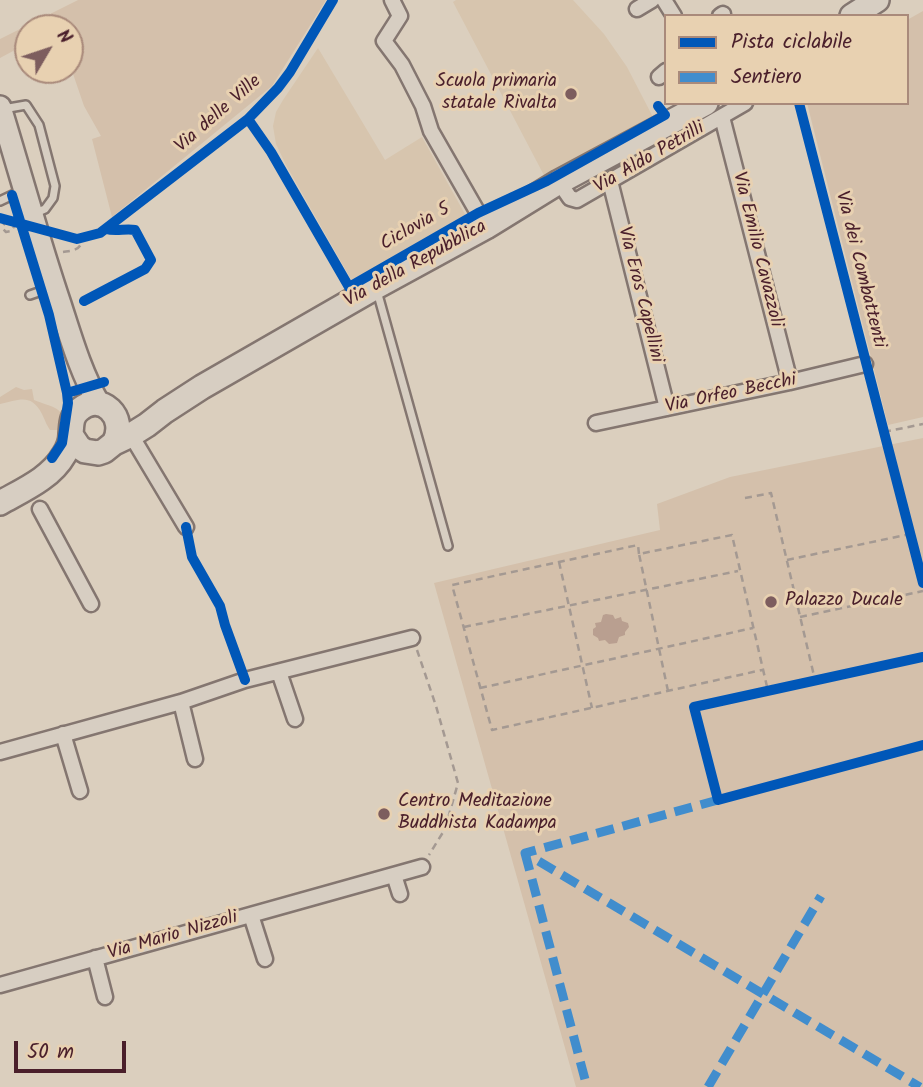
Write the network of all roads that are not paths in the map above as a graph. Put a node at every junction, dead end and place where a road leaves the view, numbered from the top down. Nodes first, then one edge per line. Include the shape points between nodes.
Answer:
1 (392, 0) edge
2 (652, 0) edge
3 (877, 0) edge
4 (637, 9) dead end
5 (855, 14) edge
6 (736, 105) edge
7 (0, 108) edge
8 (714, 110) edge
9 (610, 181) junction
10 (559, 182) junction
11 (25, 189) junction
12 (0, 201) edge
13 (26, 222) junction
14 (486, 227) junction
15 (54, 287) junction
16 (376, 287) junction
17 (30, 295) dead end
18 (76, 354) junction
19 (865, 364) dead end
20 (790, 382) junction
21 (667, 408) junction
22 (108, 410) junction
23 (165, 411) junction
24 (76, 412) junction
25 (596, 423) dead end
26 (71, 435) junction
27 (123, 439) junction
28 (92, 453) junction
29 (45, 477) junction
30 (0, 503) edge
31 (40, 509) dead end
32 (186, 527) road end
33 (448, 546) dead end
34 (91, 604) dead end
35 (412, 638) road end
36 (279, 672) junction
37 (181, 702) junction
38 (295, 719) dead end
39 (63, 734) junction
40 (0, 751) edge
41 (195, 759) dead end
42 (80, 791) dead end
43 (422, 867) road end
44 (394, 875) junction
45 (400, 894) dead end
46 (251, 915) junction
47 (95, 958) junction
48 (265, 959) dead end
49 (0, 985) edge
50 (105, 998) dead end

1 - 14 street via 400,16 384,41 402,65 431,131
2 - 4 street
3 - 5 main road
6 - 8 street, Via Aldo Petrilli
7 - 11 main road
7 - 13 lane via 26,105 39,125 55,186 45,209
8 - 9 street, Via Aldo Petrilli
8 - 10 main road, Via della Repubblica
8 - 20 street, Via Emilio Cavazzoli
9 - 10 street, Via Aldo Petrilli via 577,200 570,198
9 - 21 street, Via Eros Capellini
10 - 14 main road, Via della Repubblica
11 - 12 lane
11 - 13 main road
13 - 15 main road
14 - 16 main road, Via della Repubblica
15 - 17 lane
15 - 18 main road
16 - 23 main road, Via della Repubblica
16 - 33 lane
18 - 22 main road via 88,385
18 - 24 main road
19 - 20 street, Via Orfeo Becchi
20 - 21 street, Via Orfeo Becchi
21 - 25 street, Via Orfeo Becchi
22 - 23 main road, Via della Repubblica via 138,416
22 - 24 main road, Via della Repubblica via 91,404
22 - 27 main road
23 - 27 main road, Via della Repubblica
24 - 26 main road, Via della Repubblica
26 - 28 main road via 79,447
26 - 29 main road, Via della Repubblica via 64,457
27 - 28 main road, Via della Repubblica
27 - 32 street
28 - 29 main road, Via della Repubblica via 63,473
29 - 30 main road, Via della Repubblica
31 - 34 street
35 - 36 street
36 - 37 street
36 - 38 street
37 - 39 street
37 - 41 street
39 - 40 street
39 - 42 street
43 - 44 street, Via Mario Nizzoli
44 - 45 street
44 - 46 street, Via Mario Nizzoli
46 - 47 street, Via Mario Nizzoli
46 - 48 street, Via Mario Nizzoli
47 - 49 street, Via Mario Nizzoli
47 - 50 street, Via Mario Nizzoli

